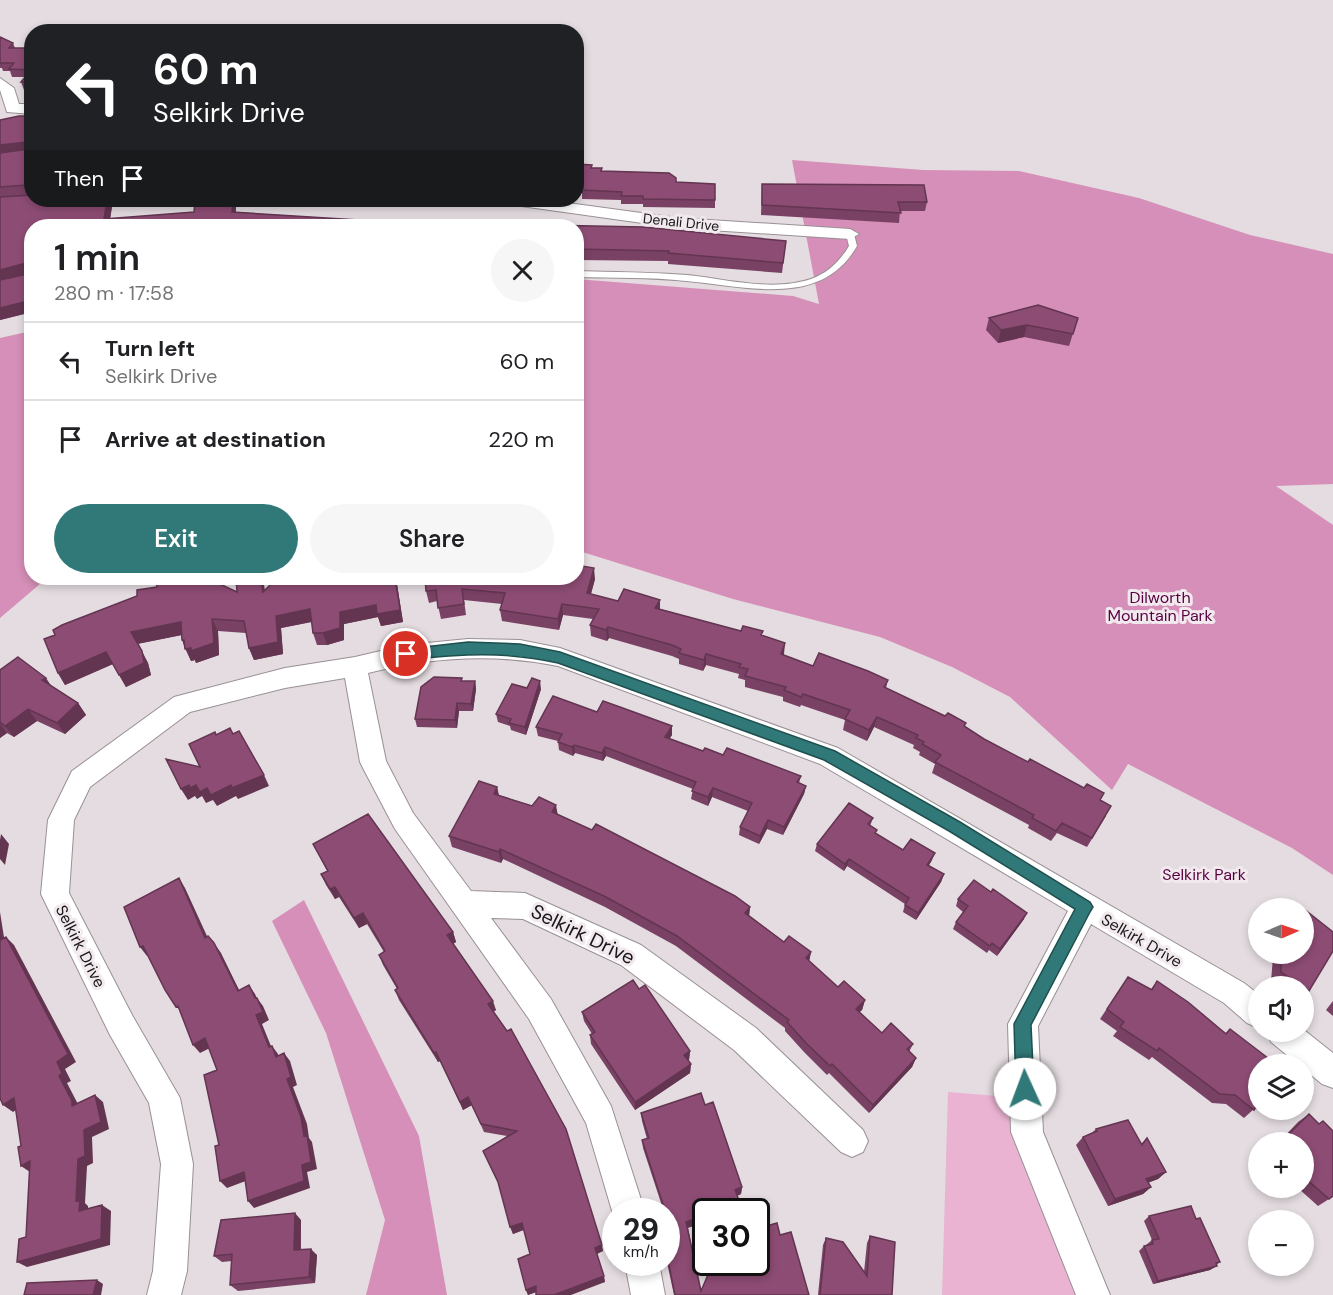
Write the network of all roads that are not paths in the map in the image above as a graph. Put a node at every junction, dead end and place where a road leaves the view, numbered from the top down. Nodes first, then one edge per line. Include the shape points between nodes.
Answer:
1 (0, 82) edge
2 (24, 109) edge
3 (6, 110) edge
4 (562, 207) edge
5 (850, 234) joint
6 (584, 274) edge
7 (355, 667) junction
8 (465, 904) junction
9 (1085, 907) junction
10 (1248, 1005) edge
11 (1294, 1042) edge
12 (1333, 1073) edge
13 (852, 1141) dead end
14 (624, 1198) edge
15 (644, 1276) edge
16 (164, 1295) edge
17 (648, 1295) edge
18 (1093, 1295) edge

1 - 3 street via 8,88
2 - 3 street
4 - 5 street, Denali Drive via 678,224
5 - 6 lane via 853,246 844,263 827,275 800,284
7 - 8 street via 373,762 404,821
7 - 9 street, Selkirk Drive via 406,654 468,648 520,649 560,657 829,756
7 - 16 street, Selkirk Drive via 285,678 183,704 81,779 61,820 55,894 121,1025 164,1098 177,1164 170,1271
8 - 13 street, Selkirk Drive via 525,906 631,955 745,1039
8 - 14 street via 540,1009 600,1117
9 - 10 street, Selkirk Drive
9 - 18 street via 1023,1024 1027,1132
11 - 12 street
15 - 17 street

